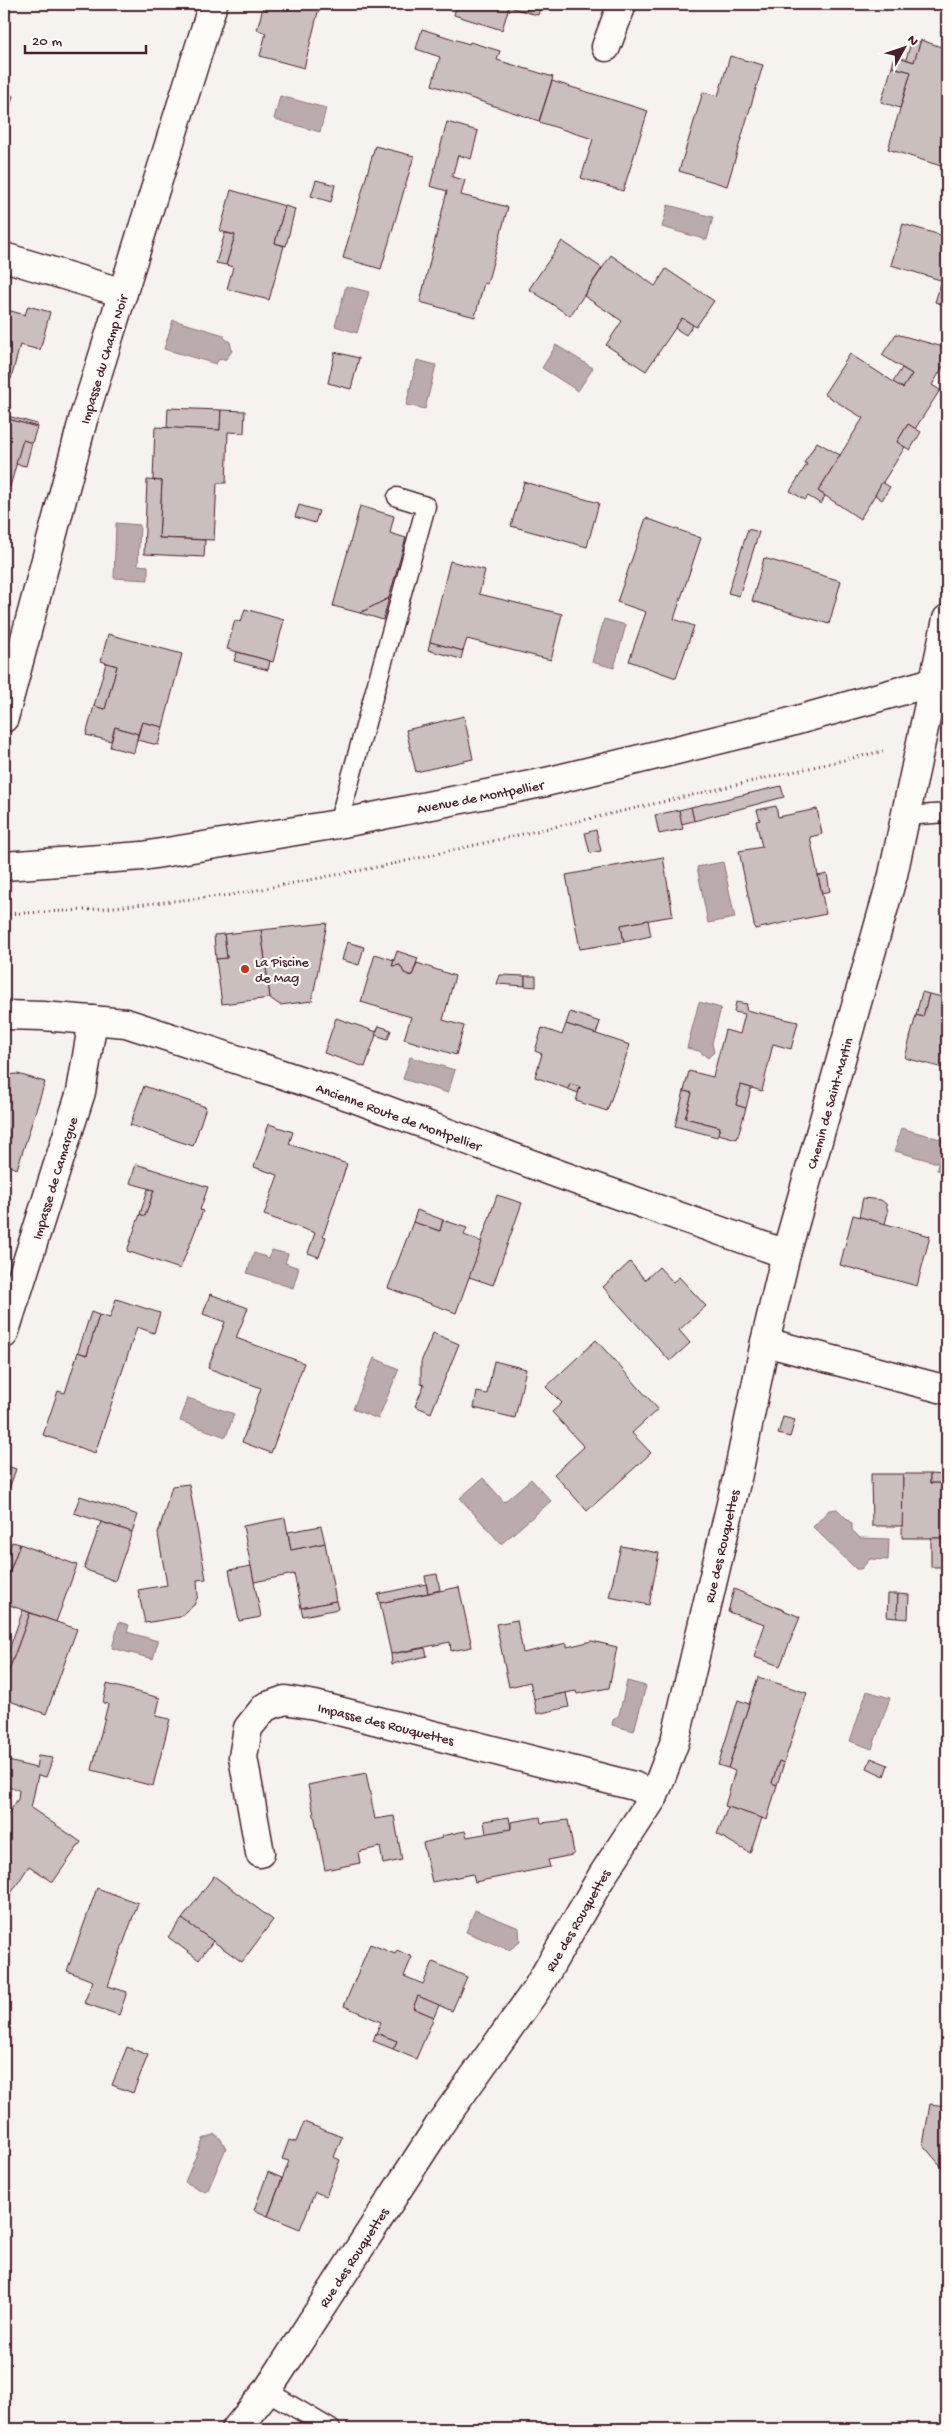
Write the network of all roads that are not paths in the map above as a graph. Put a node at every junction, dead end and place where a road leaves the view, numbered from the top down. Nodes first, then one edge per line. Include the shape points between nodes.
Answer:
1 (213, 4) edge
2 (622, 4) edge
3 (606, 46) dead end
4 (4, 257) edge
5 (123, 292) junction
6 (397, 497) dead end
7 (947, 618) edge
8 (941, 679) edge
9 (4, 718) edge
10 (947, 813) edge
11 (905, 816) junction
12 (338, 824) junction
13 (4, 866) edge
14 (4, 1015) edge
15 (93, 1020) junction
16 (786, 1254) junction
17 (4, 1334) edge
18 (765, 1342) junction
19 (947, 1390) edge
20 (654, 1796) junction
21 (260, 1853) dead end
22 (267, 2391) junction
23 (236, 2429) edge
24 (331, 2429) edge

1 - 5 street, Impasse du Champ Noir
2 - 3 street
4 - 5 street
5 - 9 street, Impasse du Champ Noir via 83,420
6 - 12 lane via 426,506
7 - 8 street, Chemin de Saint-Martin
8 - 11 street, Chemin de Saint-Martin via 920,743
8 - 12 street, Avenue de Montpellier via 787,723 546,782
10 - 11 lane
11 - 16 street, Chemin de Saint-Martin via 893,875
12 - 13 street, Avenue de Montpellier via 143,856
14 - 15 street, Ancienne Route de Montpellier
15 - 16 street, Ancienne Route de Montpellier via 126,1023 351,1097 561,1176
15 - 17 street, Impasse de Camargue via 81,1092
16 - 18 street, Chemin de Saint-Martin
18 - 19 street
18 - 20 street, Rue des Rouquettes via 738,1474 675,1741
20 - 21 street, Impasse des Rouquettes via 634,1786 285,1700 265,1707 248,1728 243,1757
20 - 22 street, Rue des Rouquettes via 602,1876 536,1990 440,2124
22 - 23 street, Rue des Rouquettes
22 - 24 lane

